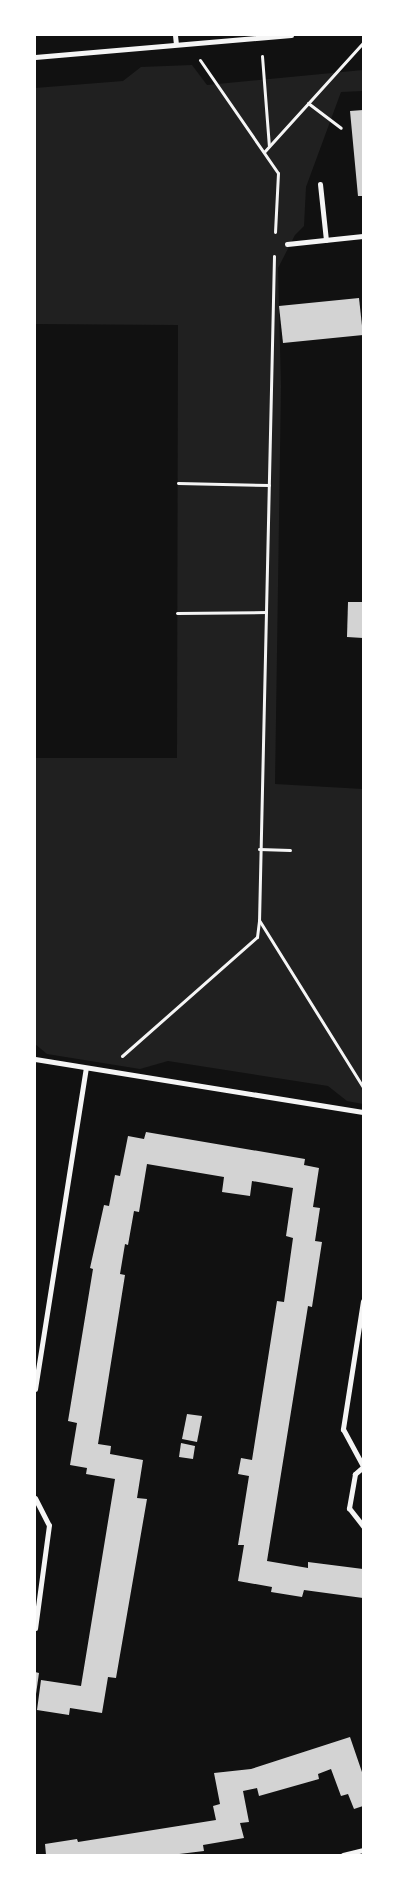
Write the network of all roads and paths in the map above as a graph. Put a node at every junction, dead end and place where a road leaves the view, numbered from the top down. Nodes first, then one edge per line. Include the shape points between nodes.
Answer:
1 (175, 35) edge
2 (291, 35) edge
3 (261, 38) junction
4 (363, 43) edge
5 (176, 44) junction
6 (189, 44) junction
7 (35, 57) edge
8 (308, 103) junction
9 (341, 128) dead end
10 (269, 146) junction
11 (264, 152) junction
12 (320, 184) dead end
13 (274, 235) dead end
14 (363, 236) edge
15 (326, 240) junction
16 (287, 244) dead end
17 (274, 253) dead end
18 (178, 483) dead end
19 (268, 485) junction
20 (266, 612) junction
21 (177, 613) dead end
22 (259, 849) junction
23 (290, 850) dead end
24 (259, 920) junction
25 (35, 1059) edge
26 (86, 1068) junction
27 (107, 1071) junction
28 (363, 1088) edge
29 (363, 1112) edge
30 (363, 1301) edge
31 (35, 1389) edge
32 (363, 1467) edge
33 (35, 1498) edge
34 (363, 1526) edge
35 (35, 1628) edge
36 (363, 1850) edge
37 (343, 1855) edge

1 - 5 street
2 - 3 street
3 - 6 street
3 - 10 path
4 - 8 path
5 - 6 street
5 - 7 street
6 - 11 path
8 - 9 path
8 - 10 path
10 - 11 path
11 - 13 path via 278,173
12 - 15 street
14 - 15 street
15 - 16 street
17 - 19 path
18 - 19 path
19 - 20 path
20 - 21 path
20 - 22 path
22 - 23 path
22 - 24 path
24 - 27 path via 257,937 141,1036
24 - 28 path
25 - 26 street
26 - 27 street
26 - 31 street
27 - 29 street
30 - 32 street via 343,1429
32 - 34 street via 355,1474 349,1508
33 - 35 street via 49,1525
36 - 37 street

